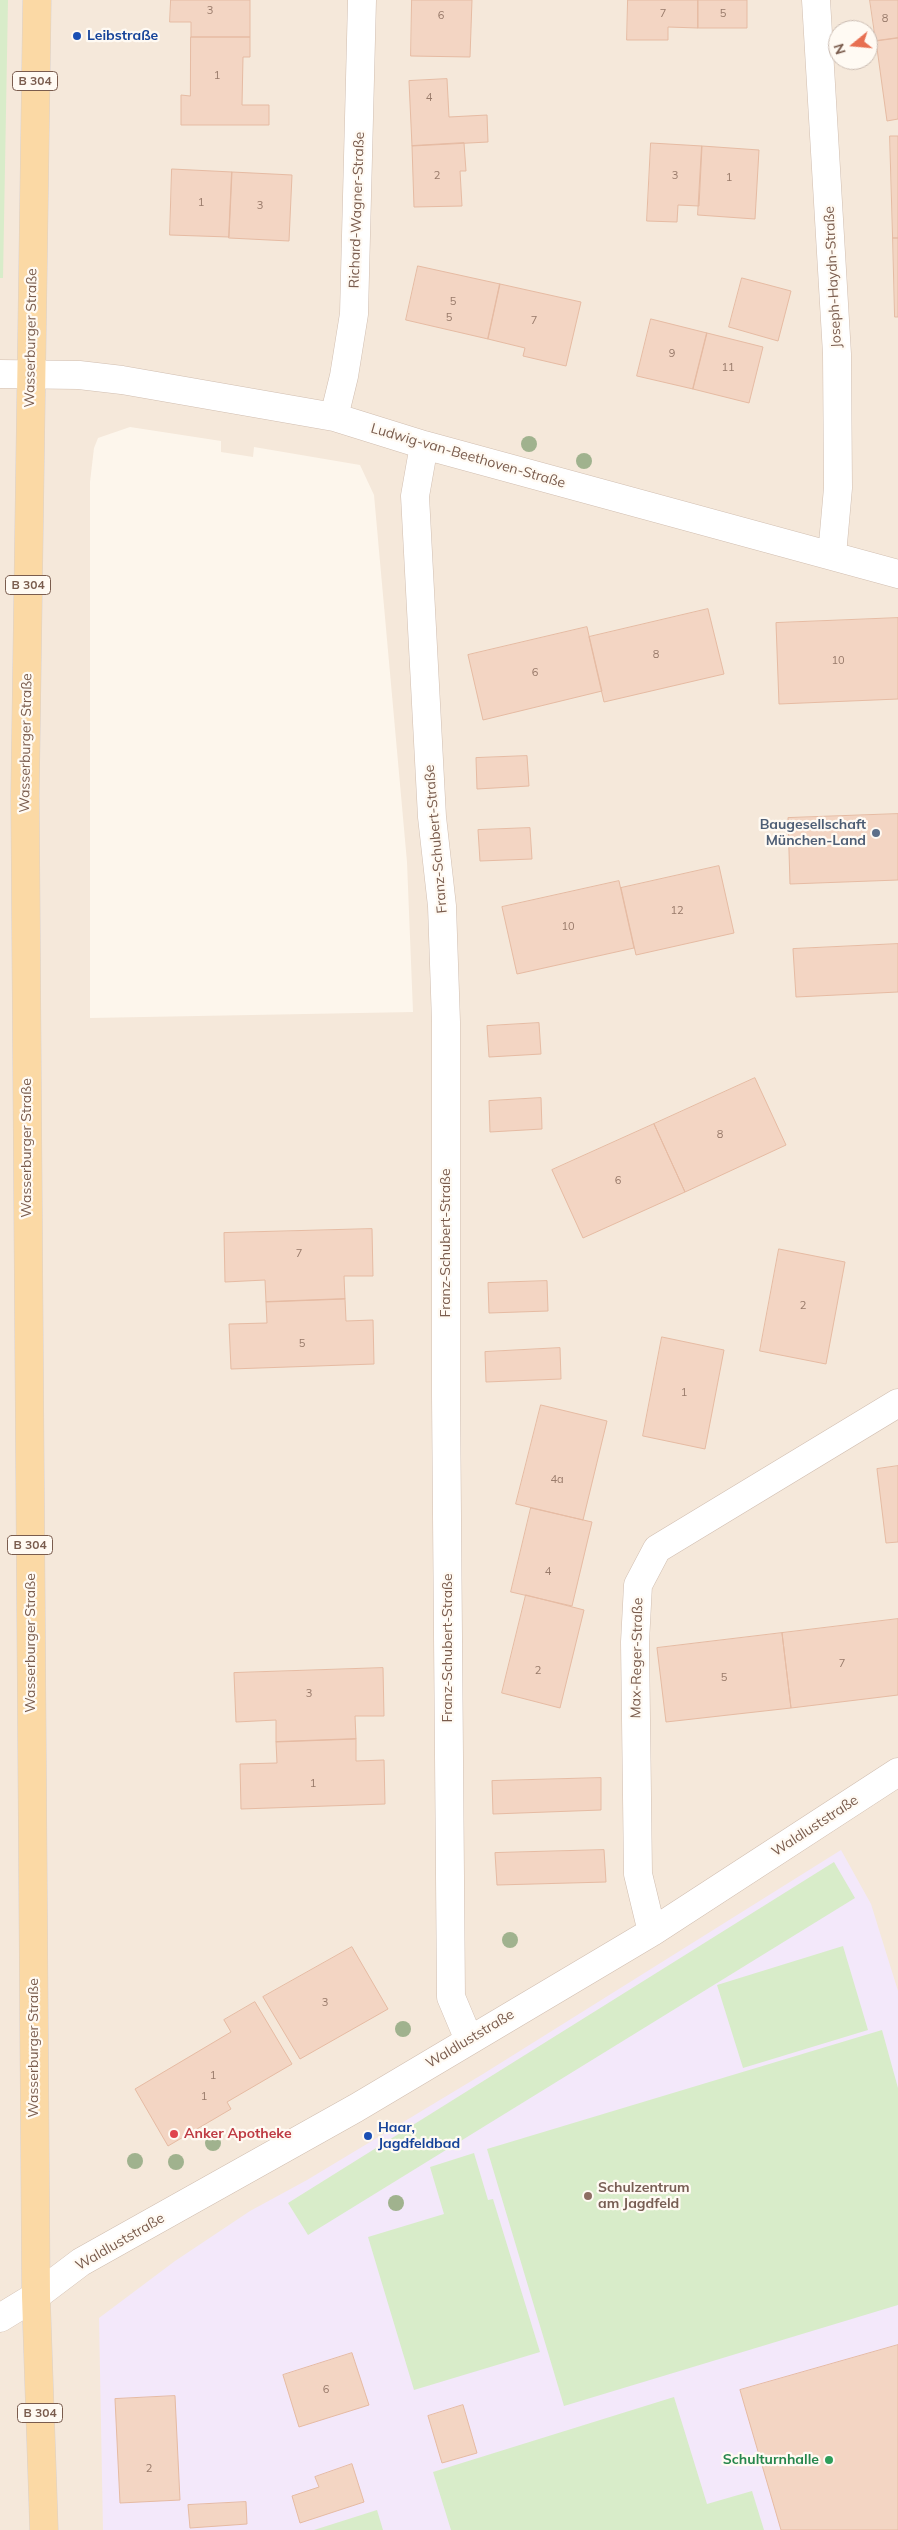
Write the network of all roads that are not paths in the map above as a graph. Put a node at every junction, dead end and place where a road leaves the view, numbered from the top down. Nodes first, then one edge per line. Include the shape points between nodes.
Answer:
1 (37, 0) edge
2 (362, 0) edge
3 (816, 0) edge
4 (0, 374) edge
5 (31, 374) junction
6 (334, 417) junction
7 (424, 445) junction
8 (832, 555) junction
9 (898, 574) edge
10 (898, 1403) edge
11 (898, 1772) edge
12 (652, 1932) junction
13 (469, 2040) junction
14 (36, 2296) junction
15 (0, 2318) edge
16 (44, 2530) edge

1 - 5 main road, Wasserburger Straße / B 304
2 - 6 street, Richard-Wagner-Straße via 354,314
3 - 8 street, Joseph-Haydn-Straße via 838,354 838,488
4 - 5 street
5 - 6 street, Ludwig-van-Beethoven-Straße via 122,380
5 - 14 main road, Wasserburger Straße / B 304 via 24,795
6 - 7 street, Ludwig-van-Beethoven-Straße
7 - 8 street, Ludwig-van-Beethoven-Straße
7 - 13 street, Franz-Schubert-Straße via 415,496 432,816 442,906 446,1022 451,1997
8 - 9 street, Ludwig-van-Beethoven-Straße
10 - 12 street, Max-Reger-Straße via 658,1549 638,1585 635,1642 638,1874
11 - 12 street, Waldluststraße
12 - 13 street, Waldluststraße
13 - 14 street, Waldluststraße via 347,2113 81,2262
14 - 15 street, Waldluststraße
14 - 16 main road, B 304

